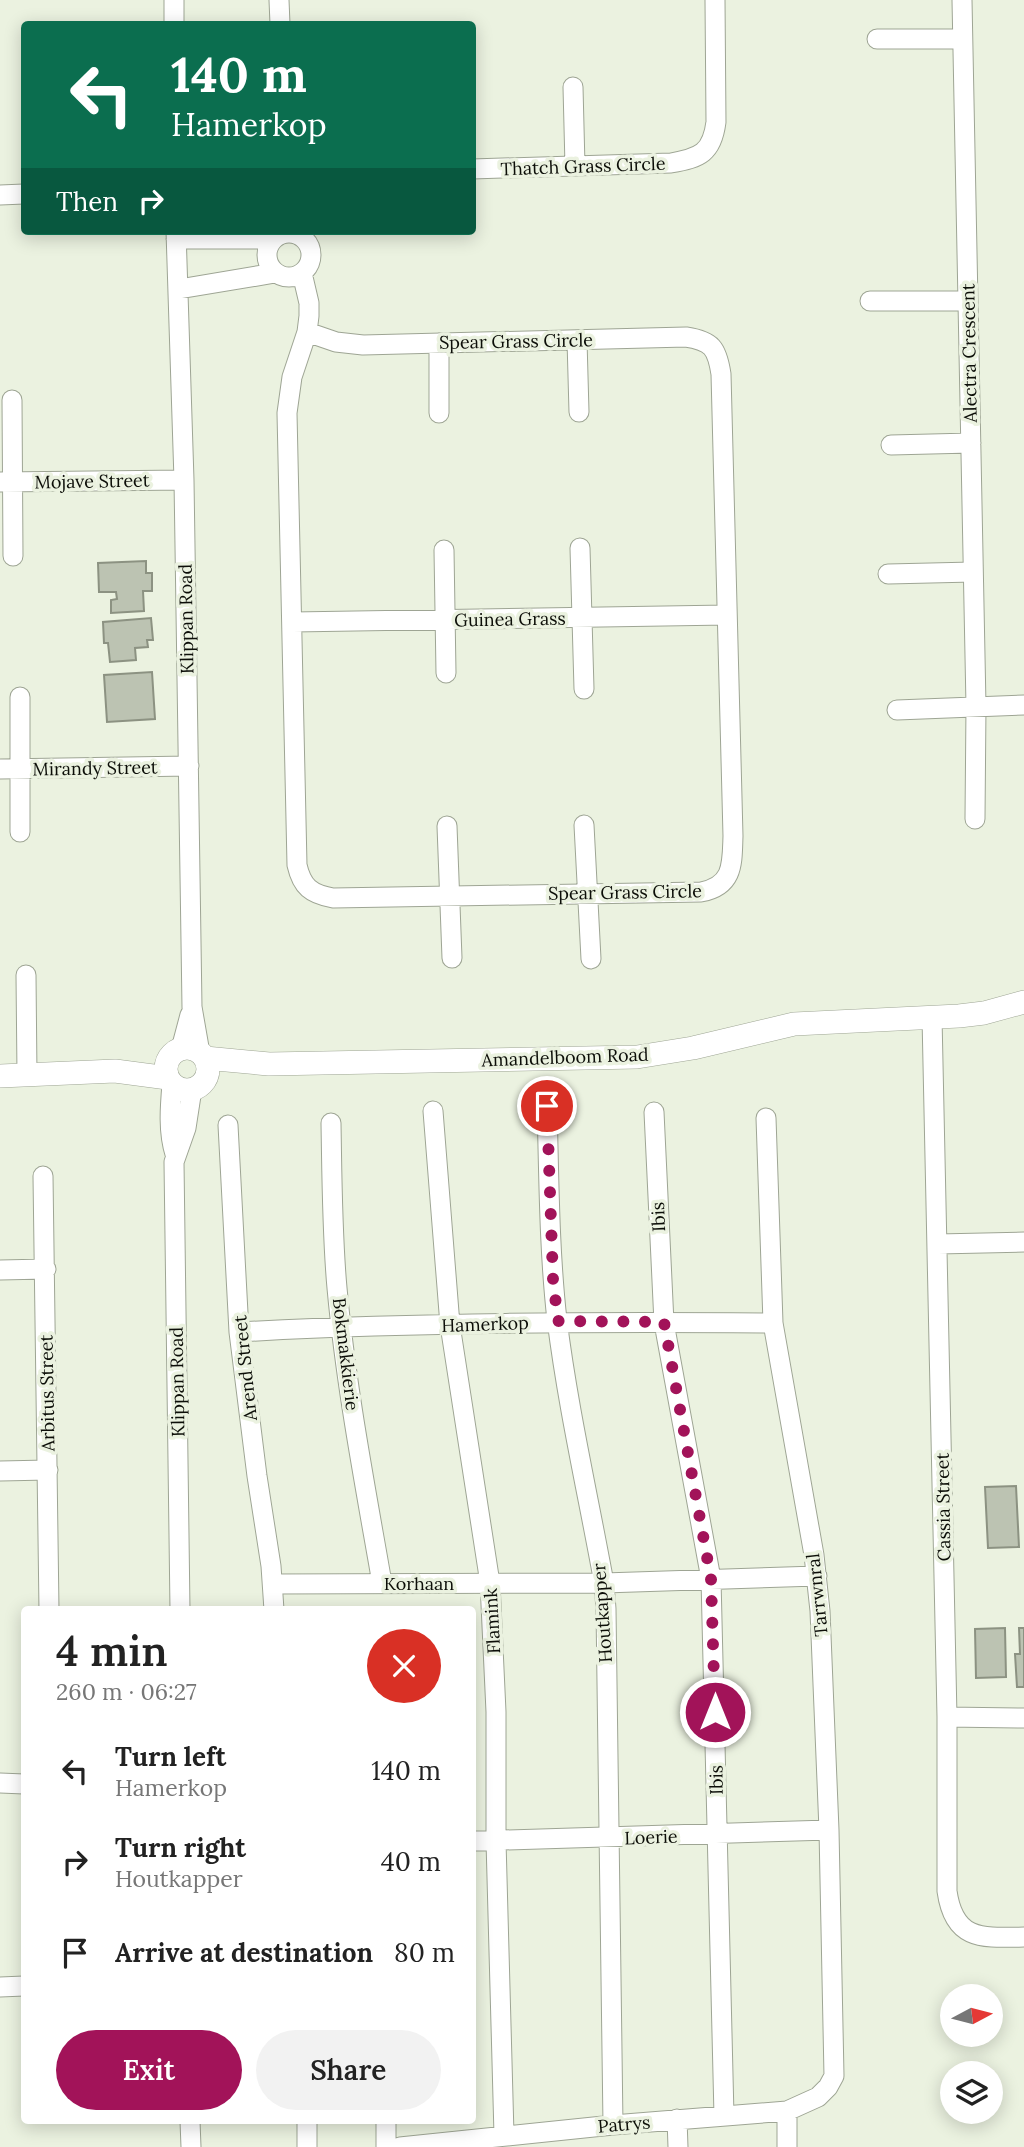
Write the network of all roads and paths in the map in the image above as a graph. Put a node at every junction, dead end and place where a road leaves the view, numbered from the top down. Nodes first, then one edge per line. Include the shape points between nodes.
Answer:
1 (174, 0) edge
2 (279, 0) edge
3 (715, 0) edge
4 (962, 0) edge
5 (174, 21) edge
6 (280, 21) edge
7 (962, 38) junction
8 (877, 39) dead end
9 (573, 87) dead end
10 (575, 166) junction
11 (476, 169) edge
12 (21, 194) edge
13 (0, 195) edge
14 (176, 235) edge
15 (282, 235) edge
16 (303, 235) edge
17 (273, 239) junction
18 (302, 273) junction
19 (275, 274) junction
20 (179, 289) junction
21 (870, 301) dead end
22 (968, 301) junction
23 (307, 332) junction
24 (577, 340) junction
25 (439, 343) junction
26 (12, 401) dead end
27 (579, 412) dead end
28 (439, 413) dead end
29 (971, 443) junction
30 (891, 445) dead end
31 (184, 480) junction
32 (7, 482) edge
33 (580, 548) dead end
34 (444, 550) dead end
35 (13, 556) dead end
36 (973, 572) junction
37 (888, 574) dead end
38 (727, 615) junction
39 (581, 618) junction
40 (446, 619) junction
41 (293, 622) junction
42 (446, 673) dead end
43 (584, 689) dead end
44 (20, 697) dead end
45 (1024, 705) edge
46 (976, 706) junction
47 (897, 710) dead end
48 (189, 766) junction
49 (0, 769) edge
50 (20, 769) junction
51 (975, 819) dead end
52 (584, 825) dead end
53 (447, 826) dead end
54 (20, 832) dead end
55 (588, 894) junction
56 (450, 895) junction
57 (452, 958) dead end
58 (591, 959) dead end
59 (26, 975) dead end
60 (1024, 1002) edge
61 (932, 1017) junction
62 (186, 1069) junction
63 (27, 1075) junction
64 (0, 1076) edge
65 (547, 1106) dead end
66 (433, 1111) dead end
67 (654, 1112) dead end
68 (766, 1118) dead end
69 (331, 1123) dead end
70 (228, 1125) dead end
71 (43, 1176) dead end
72 (1024, 1242) edge
73 (938, 1244) junction
74 (46, 1269) junction
75 (0, 1270) edge
76 (558, 1321) junction
77 (664, 1322) junction
78 (773, 1324) junction
79 (450, 1325) junction
80 (341, 1326) junction
81 (239, 1332) junction
82 (0, 1471) edge
83 (48, 1471) junction
84 (817, 1576) junction
85 (711, 1579) junction
86 (382, 1583) junction
87 (490, 1583) junction
88 (604, 1583) junction
89 (273, 1584) junction
90 (49, 1606) edge
91 (180, 1606) edge
92 (274, 1606) edge
93 (947, 1717) junction
94 (1024, 1717) edge
95 (0, 1783) edge
96 (21, 1784) edge
97 (829, 1830) junction
98 (717, 1835) junction
99 (608, 1838) junction
100 (476, 1841) edge
101 (496, 1841) junction
102 (1024, 1937) edge
103 (21, 1986) edge
104 (0, 1987) edge
105 (834, 2076) joint
106 (787, 2111) junction
107 (724, 2116) junction
108 (677, 2119) junction
109 (190, 2124) edge
110 (307, 2124) edge
111 (386, 2124) edge
112 (614, 2125) junction
113 (504, 2135) junction
114 (565, 2139) edge
115 (456, 2144) edge
116 (191, 2147) edge
117 (307, 2147) edge
118 (386, 2147) edge
119 (400, 2147) edge
120 (678, 2147) edge
121 (787, 2147) edge

1 - 5 street
2 - 6 street
3 - 10 street, Thatch Grass Circle via 716,122 708,149 671,163
4 - 7 street, Alectra Crescent
7 - 8 street
7 - 22 street, Alectra Crescent
9 - 10 street
10 - 11 street, Thatch Grass Circle
12 - 13 street
14 - 17 street
14 - 20 street, Klippan Road
15 - 17 street
16 - 18 street via 311,254
17 - 19 street via 267,260
18 - 19 street via 289,278
18 - 23 street, Spear Grass Circle via 309,303
19 - 20 street
20 - 31 street, Klippan Road
21 - 22 street
22 - 29 street, Alectra Crescent
23 - 25 street, Spear Grass Circle via 347,344
23 - 41 street, Spear Grass Circle via 292,377 287,413
24 - 25 street, Spear Grass Circle
24 - 27 street
24 - 38 street, Spear Grass Circle via 686,337 708,343 715,350 721,374
25 - 28 street
26 - 32 street
29 - 30 street
29 - 36 street, Alectra Crescent
31 - 32 street, Mojave Street
31 - 48 street, Klippan Road
32 - 35 street
33 - 39 street
34 - 40 street
36 - 37 street
36 - 46 street, Alectra Crescent
38 - 39 street, Guinea Grass
38 - 55 street, Spear Grass Circle via 730,870 718,887 701,892
39 - 40 street, Guinea Grass
39 - 43 street
40 - 41 street, Guinea Grass
40 - 42 street
41 - 56 street, Spear Grass Circle via 297,865 303,884 333,898
44 - 50 street
45 - 46 street
46 - 47 street
46 - 51 street, Alectra Crescent
48 - 50 street, Mirandy Street
48 - 62 street, Klippan Road via 192,1007
49 - 50 street, Mirandy Street
50 - 54 street
52 - 55 street
53 - 56 street
55 - 56 street, Spear Grass Circle
55 - 58 street
56 - 57 street
59 - 63 street
60 - 61 street, Amandelboom Road via 984,1013
61 - 62 street, Amandelboom Road via 794,1024 693,1048 627,1057
61 - 73 street, Cassia Street
62 - 63 street, Amandelboom Road
62 - 91 street, Klippan Road via 186,1128 174,1162
63 - 64 street, Amandelboom Road
65 - 76 street, Houtkapper
66 - 79 street, Flamink
67 - 77 street, Ibis
68 - 78 street, Tarrwnral
69 - 80 street, Bokmakkierie
70 - 81 street, Arend Street
71 - 74 street, Arbitus Street
72 - 73 street
73 - 93 street, Cassia Street
74 - 75 street
74 - 83 street, Arbitus Street
76 - 77 street, Hamerkop
76 - 79 street, Hamerkop
76 - 88 street, Houtkapper
77 - 78 street, Hamerkop
77 - 85 street, Ibis
78 - 84 street, Tarrwnral
79 - 80 street, Hamerkop
79 - 87 street, Flamink
80 - 81 street, Hamerkop
80 - 86 street, Bokmakkierie
81 - 89 street, Arend Street
82 - 83 street
83 - 90 street, Arbitus Street
84 - 85 street, Korhaan
84 - 97 street, Tarrwnral
85 - 88 street, Korhaan
85 - 98 street, Ibis
86 - 87 street, Korhaan
86 - 89 street, Korhaan
87 - 88 street, Korhaan
87 - 101 street, Flamink
88 - 99 street, Houtkapper
89 - 92 street, Arend Street
93 - 94 street
93 - 102 street, Cassia Street via 947,1891 952,1913 957,1923 975,1936
95 - 96 street
97 - 98 street, Loerie
97 - 105 street, Tarrwnral
98 - 99 street, Loerie
98 - 107 street, Ibis
99 - 101 street, Loerie
99 - 112 street, Houtkapper
100 - 101 street, Loerie
101 - 113 street, Flamink
103 - 104 street
105 - 106 street, Patrys via 818,2097
106 - 107 street, Patrys
106 - 121 street
107 - 108 street, Patrys
108 - 112 street, Patrys
108 - 120 street
109 - 116 street
110 - 117 street
111 - 118 street
112 - 114 street, Patrys
113 - 114 street, Patrys
113 - 115 street, Patrys
115 - 119 street, Patrys

